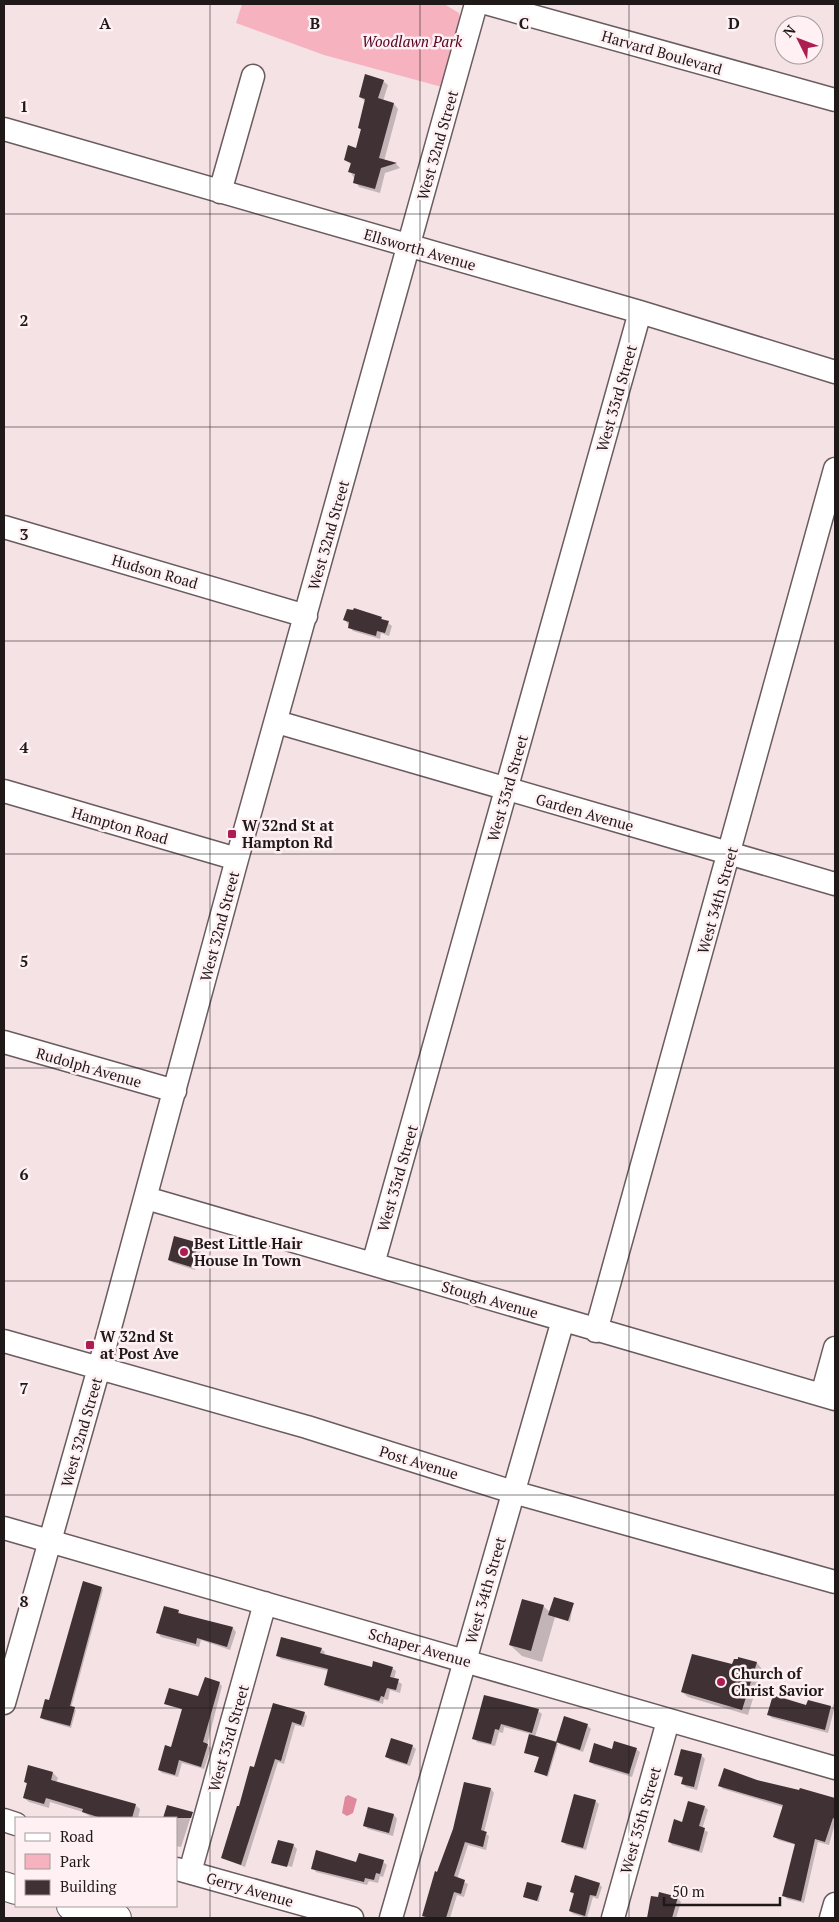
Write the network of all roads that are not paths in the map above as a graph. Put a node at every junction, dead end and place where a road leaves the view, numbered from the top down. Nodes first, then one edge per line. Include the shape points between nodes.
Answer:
1 (476, 4) edge
2 (489, 4) edge
3 (253, 76) dead end
4 (835, 100) edge
5 (4, 129) edge
6 (220, 192) junction
7 (408, 245) junction
8 (640, 312) junction
9 (835, 372) edge
10 (835, 469) edge
11 (4, 527) edge
12 (306, 616) junction
13 (277, 722) junction
14 (506, 790) junction
15 (4, 791) edge
16 (730, 853) junction
17 (237, 859) junction
18 (835, 884) edge
19 (4, 1042) edge
20 (175, 1091) junction
21 (146, 1198) junction
22 (373, 1264) junction
23 (563, 1320) junction
24 (596, 1331) junction
25 (4, 1341) edge
26 (835, 1348) edge
27 (100, 1368) junction
28 (829, 1397) edge
29 (513, 1492) junction
30 (4, 1528) edge
31 (49, 1540) junction
32 (835, 1582) edge
33 (265, 1603) junction
34 (465, 1660) junction
35 (4, 1703) edge
36 (668, 1721) junction
37 (835, 1768) edge
38 (183, 1870) edge
39 (835, 1904) edge
40 (75, 1907) edge
41 (117, 1918) edge
42 (352, 1918) edge
43 (391, 1918) edge
44 (613, 1918) edge
45 (831, 1918) edge

1 - 7 street, West 32nd Street
2 - 4 street, Harvard Boulevard
3 - 6 street
5 - 6 street, Ellsworth Avenue
6 - 7 street, Ellsworth Avenue
7 - 8 street, Ellsworth Avenue
7 - 12 street, West 32nd Street
8 - 9 street, Ellsworth Avenue
8 - 14 street, West 33rd Street
10 - 16 street, West 34th Street
11 - 12 street, Hudson Road
12 - 13 street, West 32nd Street
13 - 14 street, Garden Avenue
13 - 17 street, West 32nd Street
14 - 16 street, Garden Avenue
14 - 22 street, West 33rd Street
15 - 17 street, Hampton Road
16 - 18 street, Garden Avenue
16 - 24 street, West 34th Street
17 - 20 street, West 32nd Street
19 - 20 street, Rudolph Avenue
20 - 21 street, West 32nd Street
21 - 22 street, Stough Avenue
21 - 27 street, West 32nd Street
22 - 23 street, Stough Avenue
23 - 24 street, Stough Avenue
23 - 29 street, West 34th Street
24 - 28 street, Stough Avenue
25 - 27 street, Post Avenue
26 - 28 street
27 - 29 street, Post Avenue via 307,1427
27 - 31 street, West 32nd Street
29 - 32 street, Post Avenue
29 - 34 street, West 34th Street
30 - 31 street, Schaper Avenue
31 - 33 street, Schaper Avenue
31 - 35 street, West 32nd Street
33 - 34 street, Schaper Avenue
33 - 38 street, West 33rd Street
34 - 36 street, Schaper Avenue
34 - 43 street, West 34th Street
36 - 37 street, Schaper Avenue
36 - 44 street, West 35th Street
38 - 42 street, Gerry Avenue
39 - 45 street
40 - 41 highway

